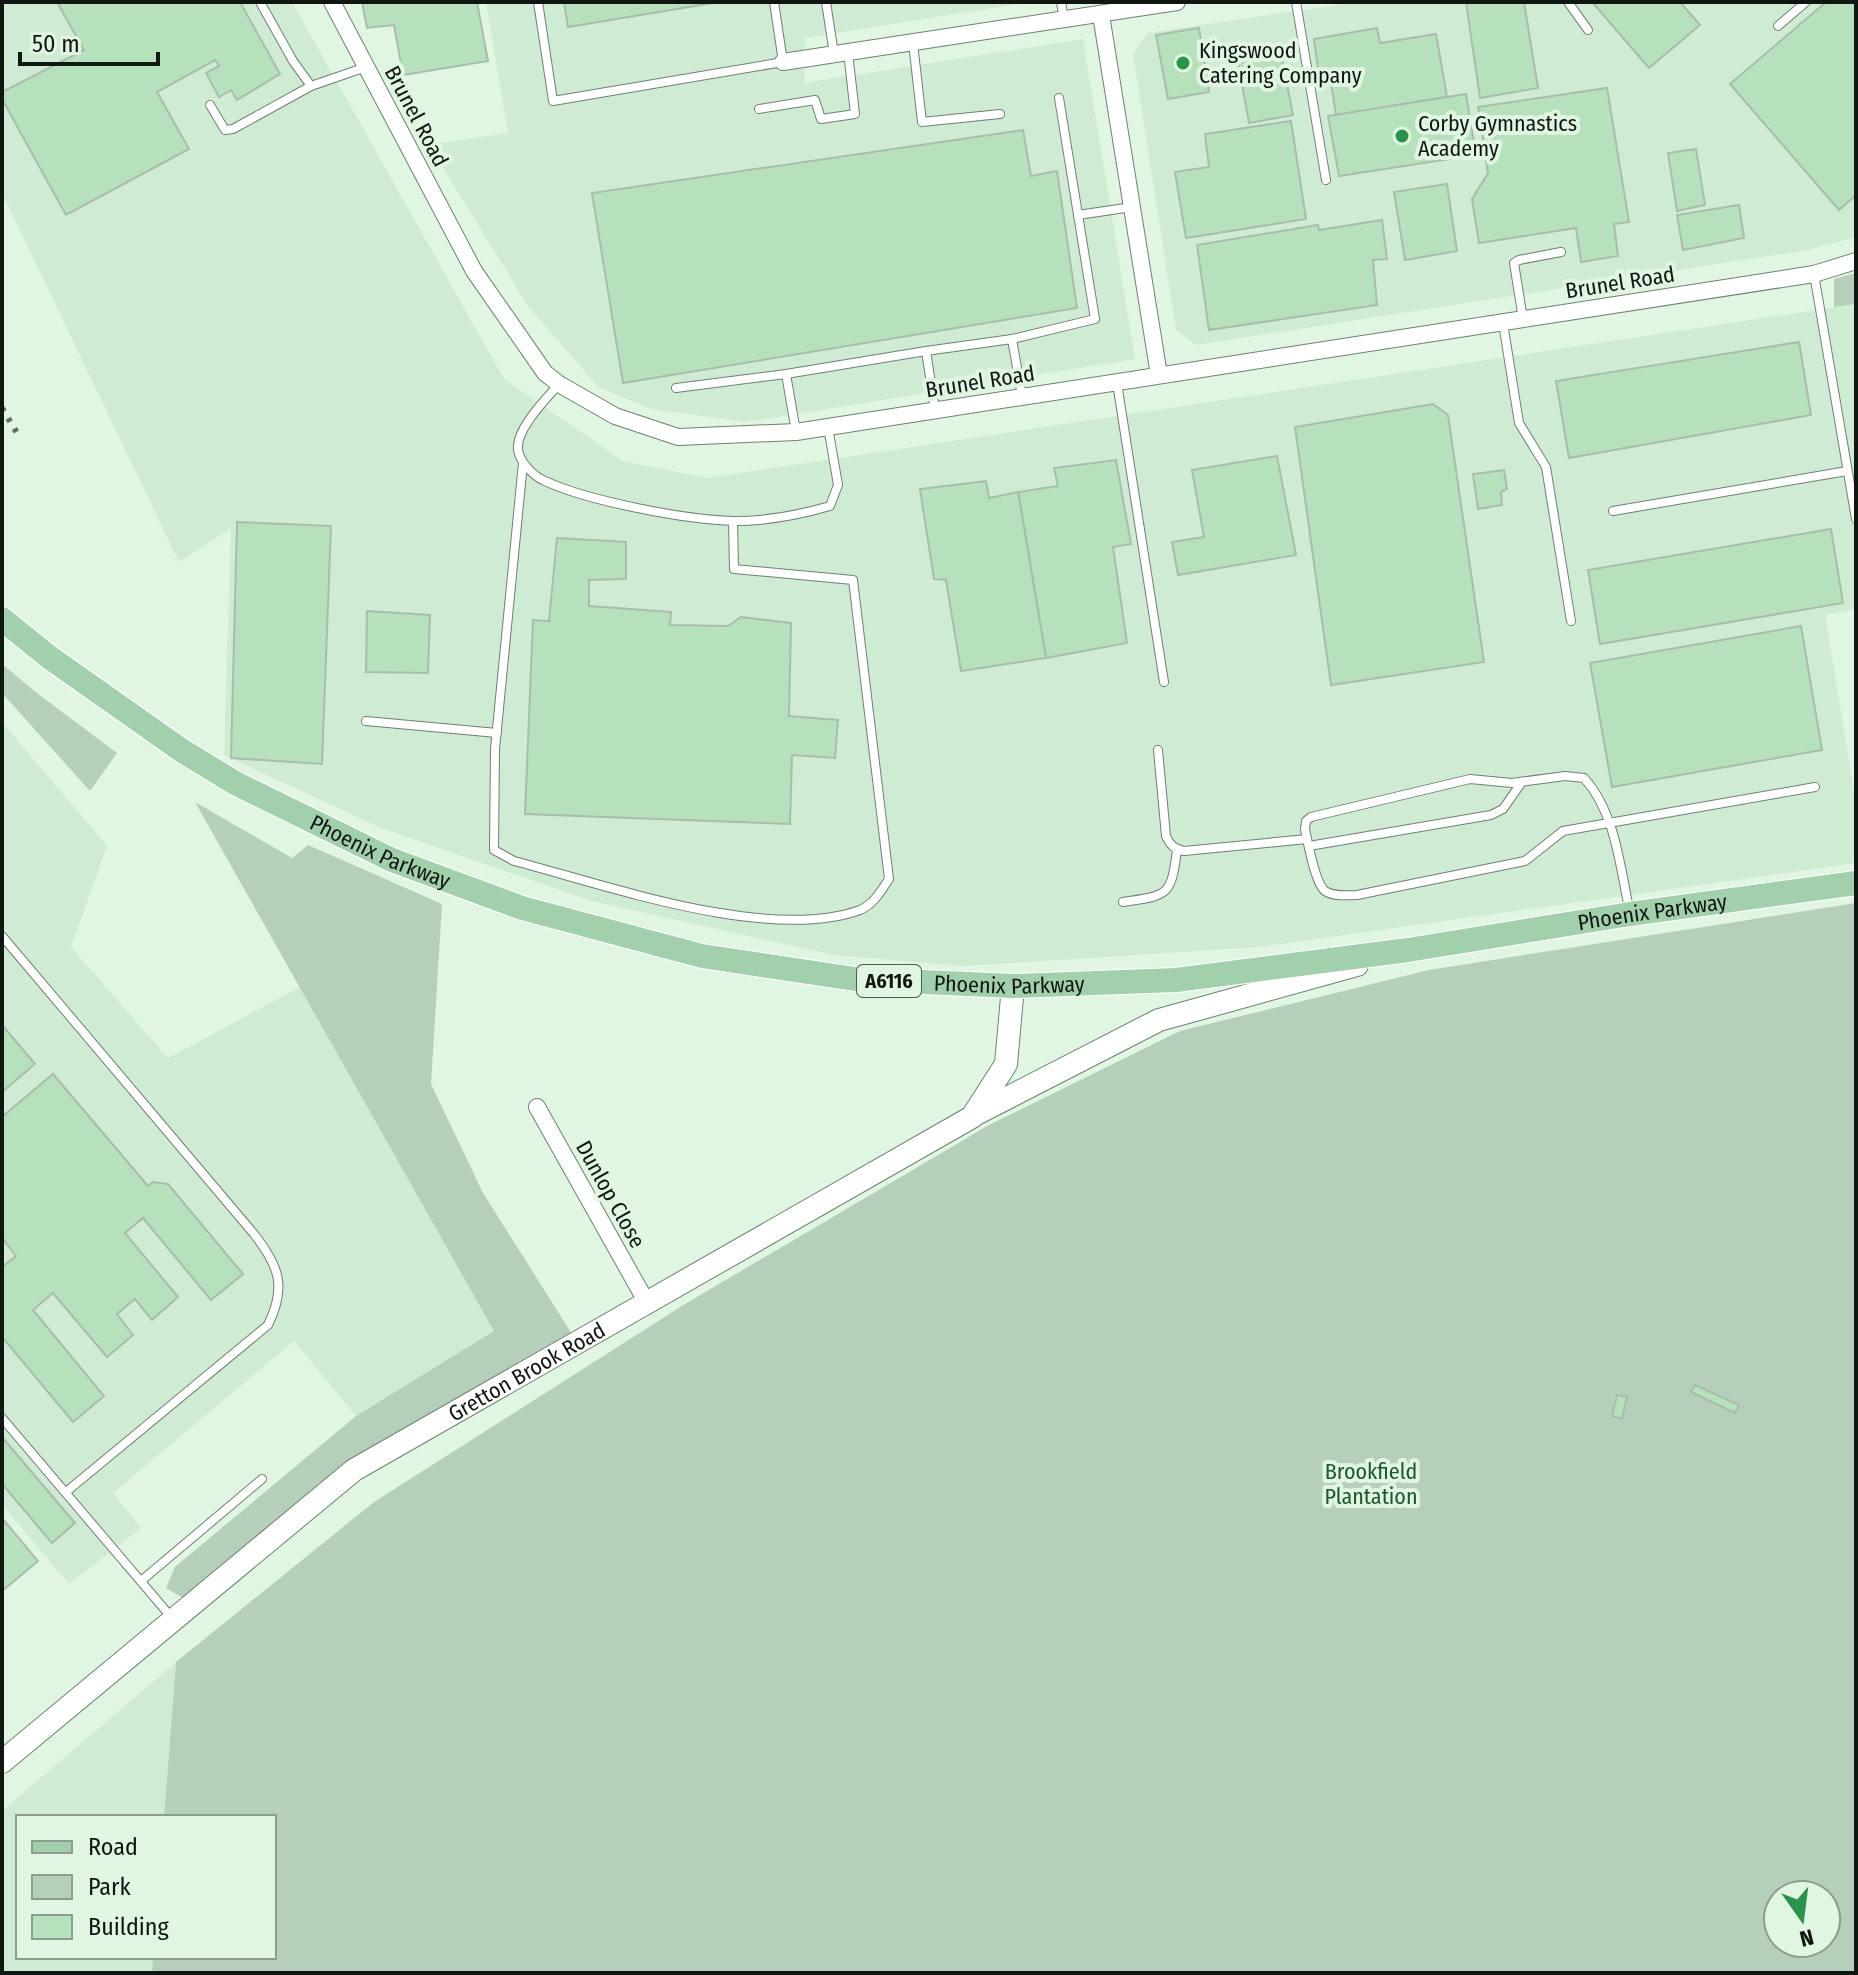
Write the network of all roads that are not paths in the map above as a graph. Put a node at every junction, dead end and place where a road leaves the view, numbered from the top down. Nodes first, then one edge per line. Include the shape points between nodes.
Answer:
1 (260, 2) edge
2 (332, 2) edge
3 (538, 2) edge
4 (774, 2) edge
5 (826, 2) edge
6 (1061, 2) edge
7 (1177, 2) edge
8 (1296, 2) edge
9 (1568, 2) edge
10 (1806, 2) edge
11 (1101, 15) junction
12 (1064, 20) junction
13 (1778, 26) dead end
14 (1588, 30) dead end
15 (913, 43) junction
16 (841, 54) junction
17 (783, 62) junction
18 (366, 67) junction
19 (311, 86) junction
20 (1059, 98) dead end
21 (210, 105) dead end
22 (759, 109) dead end
23 (1000, 114) dead end
24 (1326, 180) dead end
25 (1132, 207) junction
26 (1078, 215) junction
27 (1561, 252) dead end
28 (1856, 261) edge
29 (1814, 274) junction
30 (1523, 320) junction
31 (1503, 323) junction
32 (1012, 339) junction
33 (926, 351) junction
34 (786, 374) junction
35 (1159, 375) junction
36 (1117, 383) junction
37 (559, 384) junction
38 (676, 388) dead end
39 (1022, 396) junction
40 (935, 410) junction
41 (828, 427) junction
42 (796, 432) junction
43 (523, 463) junction
44 (1847, 471) junction
45 (1613, 511) dead end
46 (1856, 519) edge
47 (733, 521) junction
48 (2, 619) edge
49 (1571, 621) dead end
50 (1164, 682) dead end
51 (366, 721) dead end
52 (497, 733) junction
53 (1158, 750) dead end
54 (1522, 782) junction
55 (1815, 787) dead end
56 (1610, 823) junction
57 (1308, 843) junction
58 (1177, 850) junction
59 (1856, 883) edge
60 (1123, 902) dead end
61 (1630, 914) junction
62 (2, 936) edge
63 (1408, 950) junction
64 (1013, 986) junction
65 (537, 1107) dead end
66 (972, 1117) junction
67 (647, 1303) junction
68 (2, 1418) edge
69 (262, 1479) dead end
70 (66, 1492) junction
71 (141, 1581) junction
72 (174, 1621) junction
73 (2, 1762) edge

1 - 19 lane
2 - 18 street, Brunel Road
3 - 17 lane via 553,101
4 - 17 lane
5 - 16 lane
6 - 12 lane
7 - 11 street
8 - 24 lane
9 - 14 lane
10 - 13 lane
11 - 12 street
11 - 25 street
12 - 15 street
15 - 16 street
15 - 23 lane via 922,122
16 - 17 street
16 - 22 lane via 855,114 821,119 815,100
18 - 19 lane
18 - 37 street, Brunel Road via 474,271 545,373
19 - 21 lane via 233,129 225,130
20 - 26 lane
25 - 26 lane
25 - 35 street
26 - 32 lane via 1095,319
27 - 30 lane via 1514,263
28 - 29 street, Brunel Road
29 - 30 street, Brunel Road
29 - 44 lane
30 - 31 street, Brunel Road
31 - 35 street, Brunel Road
31 - 49 lane via 1519,423 1546,467
32 - 33 lane
32 - 39 lane
33 - 34 lane
33 - 40 lane
34 - 38 lane
34 - 42 lane
35 - 36 street, Brunel Road
36 - 39 street, Brunel Road
36 - 50 lane
37 - 42 street, Brunel Road via 615,416 678,437
37 - 43 lane via 524,427 517,447
39 - 40 street, Brunel Road
40 - 41 street, Brunel Road
41 - 42 street, Brunel Road
41 - 47 lane via 838,485 830,506 787,518
43 - 47 lane via 542,480 595,497
43 - 52 lane
44 - 45 lane
44 - 46 lane
47 - 52 lane via 734,569 853,580 889,879 877,898 862,909 806,921 705,912 514,861 494,850
48 - 64 main road, Phoenix Parkway / A6116 via 160,737 235,783 392,860 507,903 702,956 855,979
51 - 52 lane
53 - 58 lane via 1166,836
54 - 56 lane via 1584,778
54 - 57 lane via 1503,809 1491,815
54 - 57 lane via 1470,779 1311,817 1305,829
55 - 56 lane
56 - 57 lane via 1563,831 1525,861 1357,895 1326,892
56 - 61 lane
57 - 58 lane
58 - 60 lane via 1169,888 1160,896
59 - 61 main road, Phoenix Parkway / A6116
61 - 63 main road, Phoenix Parkway / A6116
62 - 70 lane via 254,1234 272,1258 279,1282 278,1307 268,1325
63 - 64 main road, Phoenix Parkway / A6116 via 1176,980
63 - 66 street via 1159,1020
64 - 66 street, Gretton Brook Road via 1006,1064
65 - 67 street, Dunlop Close
66 - 67 street, Gretton Brook Road
67 - 72 street, Gretton Brook Road via 354,1470
68 - 70 lane
69 - 71 lane
70 - 71 lane
71 - 72 lane
72 - 73 street, Gretton Brook Road

